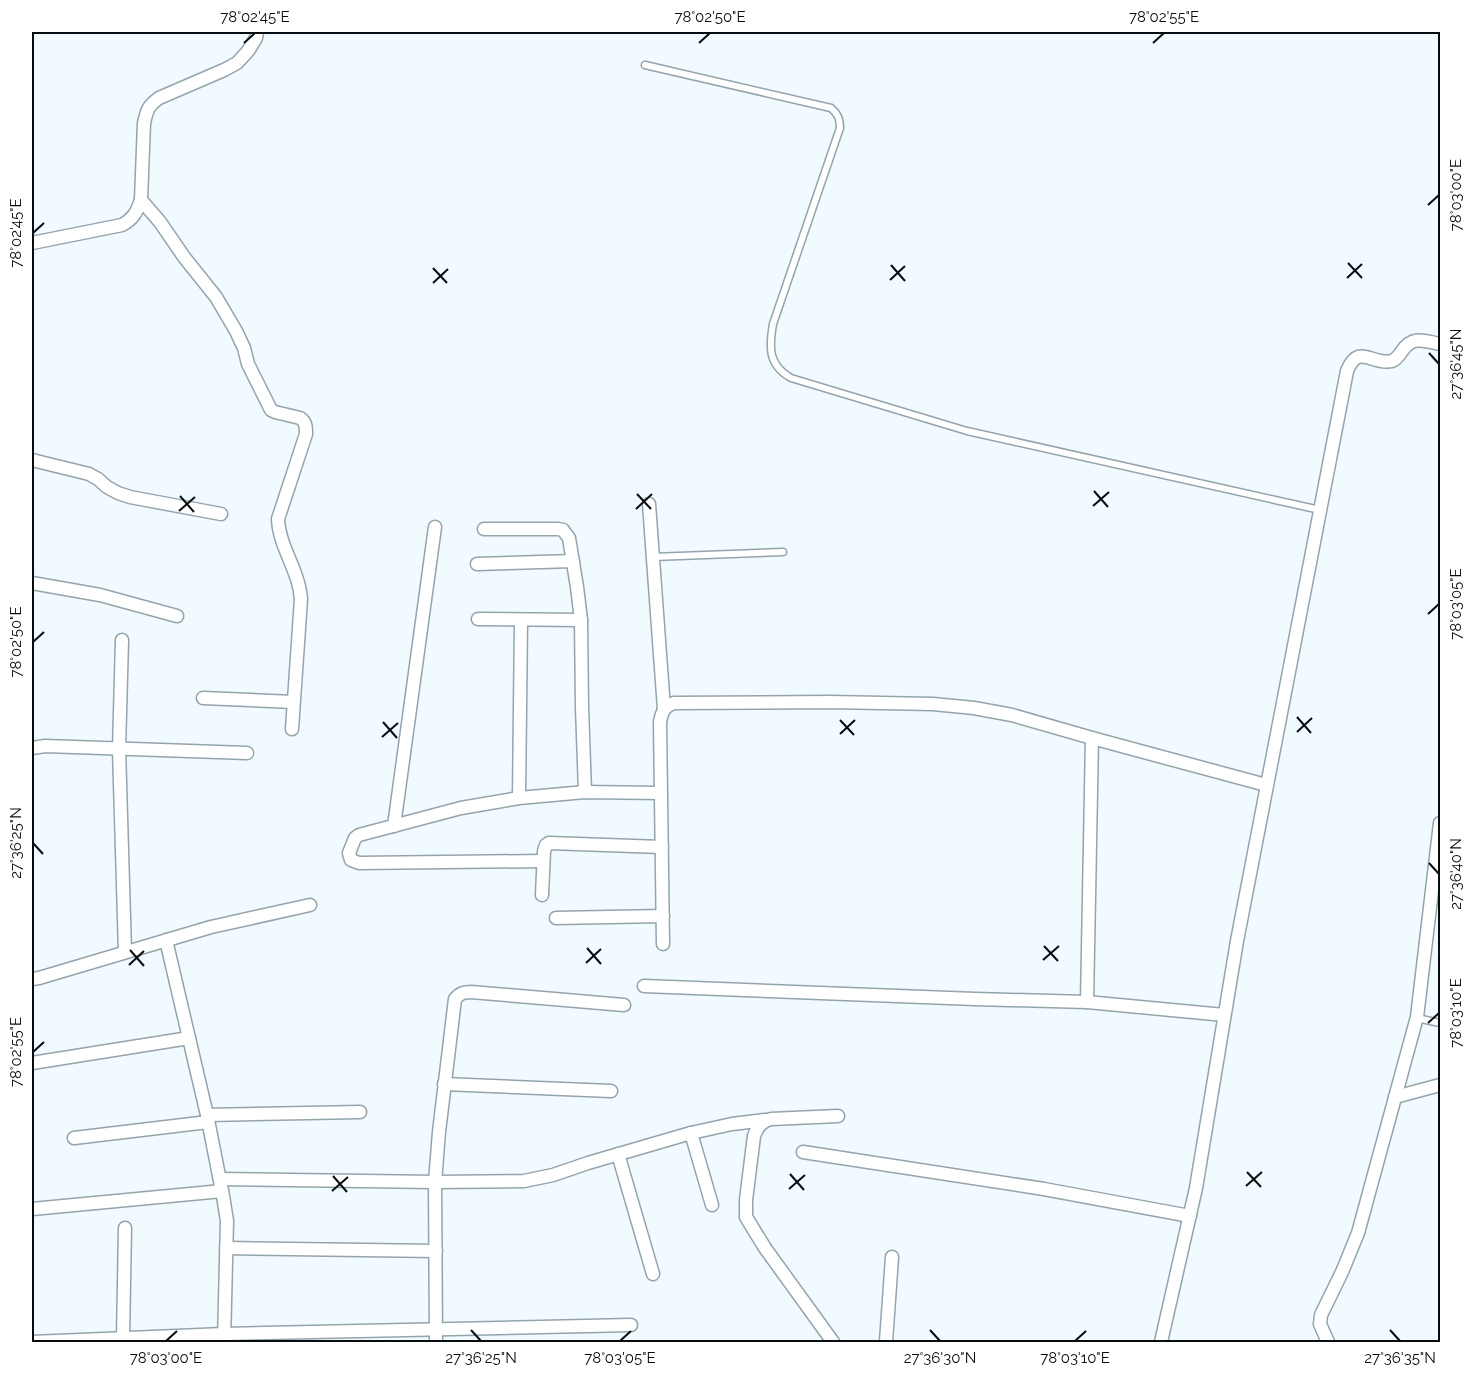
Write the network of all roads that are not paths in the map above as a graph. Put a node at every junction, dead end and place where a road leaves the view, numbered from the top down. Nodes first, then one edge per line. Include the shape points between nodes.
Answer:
1 (257, 32) edge
2 (645, 65) dead end
3 (141, 201) junction
4 (32, 243) edge
5 (1440, 344) edge
6 (32, 460) edge
7 (649, 504) dead end
8 (1320, 510) junction
9 (221, 514) dead end
10 (435, 527) dead end
11 (484, 529) dead end
12 (783, 552) dead end
13 (653, 557) junction
14 (573, 561) junction
15 (477, 564) dead end
16 (32, 583) edge
17 (177, 616) dead end
18 (478, 619) dead end
19 (521, 620) junction
20 (580, 620) junction
21 (122, 640) dead end
22 (203, 698) dead end
23 (293, 702) junction
24 (664, 709) junction
25 (292, 729) dead end
26 (1092, 738) junction
27 (32, 747) edge
28 (119, 749) junction
29 (247, 753) dead end
30 (1266, 785) junction
31 (585, 792) junction
32 (661, 793) junction
33 (519, 798) junction
34 (1440, 823) edge
35 (394, 826) junction
36 (662, 847) junction
37 (543, 861) junction
38 (542, 895) dead end
39 (310, 905) dead end
40 (663, 916) junction
41 (556, 918) dead end
42 (166, 940) junction
43 (663, 944) dead end
44 (125, 952) junction
45 (32, 979) edge
46 (644, 986) dead end
47 (1087, 1002) junction
48 (624, 1005) dead end
49 (1224, 1016) junction
50 (1417, 1017) junction
51 (1440, 1023) edge
52 (189, 1038) junction
53 (32, 1063) edge
54 (444, 1084) junction
55 (1440, 1085) edge
56 (611, 1091) dead end
57 (1395, 1097) junction
58 (360, 1112) dead end
59 (838, 1116) dead end
60 (208, 1119) junction
61 (765, 1120) junction
62 (691, 1133) junction
63 (74, 1138) dead end
64 (803, 1152) dead end
65 (618, 1154) junction
66 (435, 1182) junction
67 (221, 1185) junction
68 (712, 1205) dead end
69 (32, 1209) edge
70 (1190, 1216) junction
71 (125, 1228) dead end
72 (226, 1248) junction
73 (435, 1251) junction
74 (892, 1257) dead end
75 (653, 1274) dead end
76 (631, 1325) dead end
77 (436, 1328) junction
78 (123, 1338) junction
79 (224, 1338) edge
80 (32, 1341) edge
81 (436, 1342) edge
82 (833, 1342) edge
83 (886, 1342) edge
84 (1161, 1342) edge
85 (1328, 1342) edge

1 - 3 street via 237,63 151,104 144,123
2 - 8 lane via 831,108 840,120 773,324 770,347 782,373 967,431
3 - 4 street via 133,217 123,225
3 - 23 street via 216,297 236,331 271,410 300,418 306,428 278,519 301,599
5 - 8 street via 1414,340 1395,359 1354,359 1347,371
6 - 9 street via 89,474 130,497
7 - 13 street
8 - 30 street
10 - 35 street
11 - 14 street via 563,530 569,538
12 - 13 lane
13 - 24 street
14 - 15 street
14 - 20 street
16 - 17 street via 100,595
18 - 19 street
19 - 20 street
19 - 33 street
20 - 31 street
21 - 28 street
22 - 23 street
23 - 25 street
24 - 26 street via 687,702 933,705 1012,715
24 - 32 street via 660,722
26 - 30 street
26 - 47 street
27 - 28 street
28 - 29 street
28 - 44 street
30 - 49 street
31 - 32 street
31 - 33 street
32 - 36 street
33 - 35 street
34 - 50 street
35 - 37 street via 355,838 349,853 351,860 359,864
36 - 37 street via 554,842 546,846
36 - 40 street
37 - 38 street
39 - 42 street
40 - 41 street
40 - 43 street
42 - 44 street
42 - 52 street
44 - 45 street
46 - 47 street
47 - 49 street
48 - 54 street via 464,992 453,1008
49 - 70 street
50 - 51 lane
50 - 57 street
52 - 53 street
52 - 60 street
54 - 56 street
54 - 66 street
55 - 57 street
57 - 85 street via 1358,1233 1320,1315
58 - 60 street
59 - 61 street
60 - 63 street
60 - 67 street
61 - 62 street
61 - 82 street via 754,1136 746,1217
62 - 65 street
62 - 68 street
64 - 70 street
65 - 66 street via 524,1180
65 - 75 street
66 - 67 street
66 - 73 street
67 - 69 street
67 - 72 street
70 - 84 street
71 - 78 street
72 - 73 street
72 - 79 street
73 - 77 street
74 - 83 street
76 - 77 street
77 - 79 street
77 - 81 street
78 - 79 street
78 - 80 street

